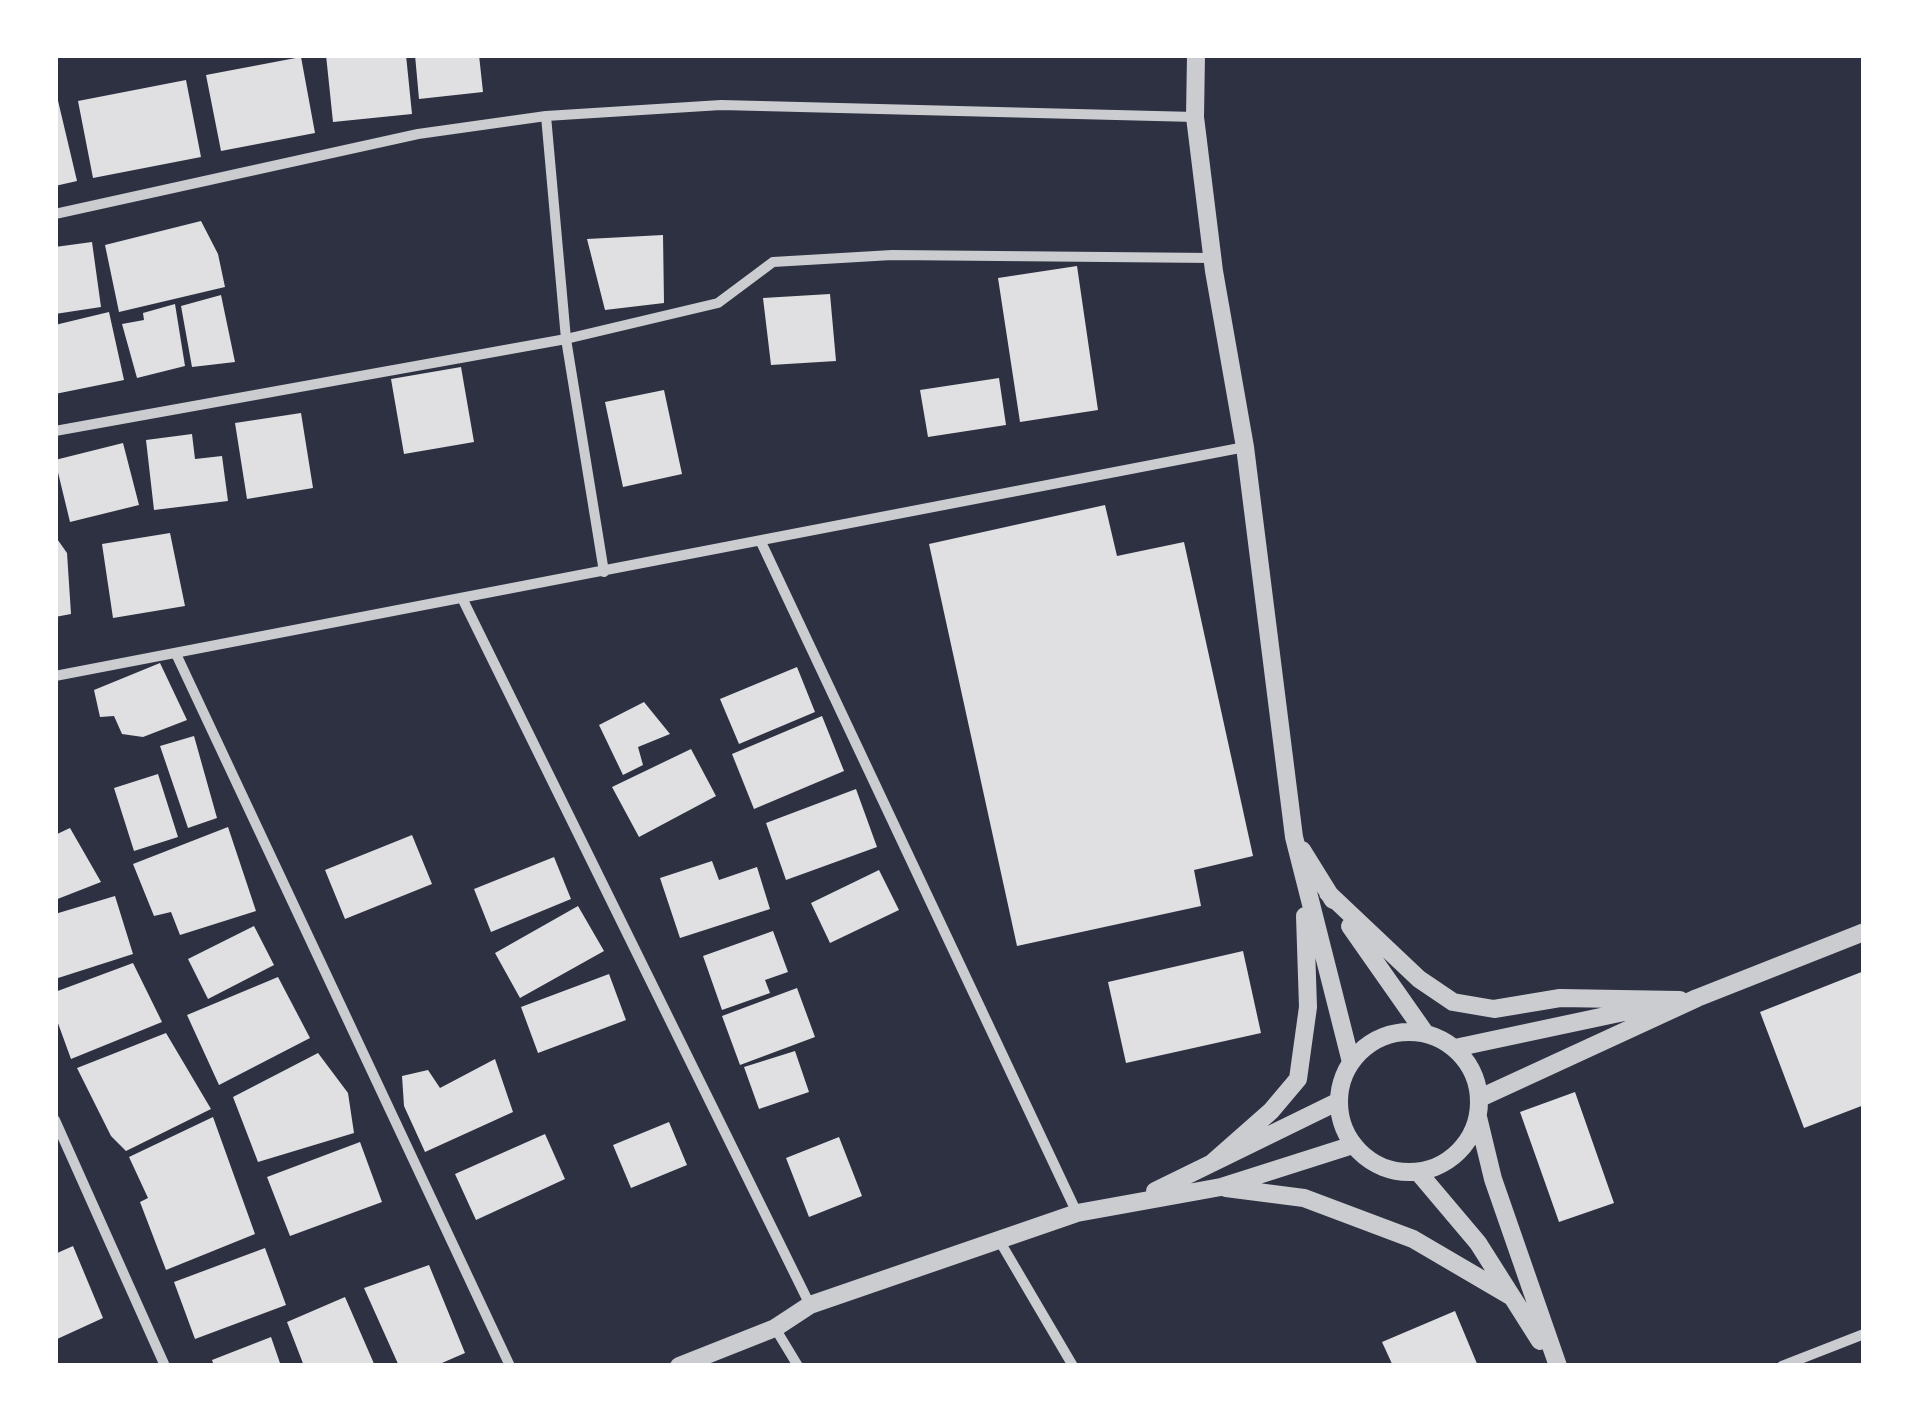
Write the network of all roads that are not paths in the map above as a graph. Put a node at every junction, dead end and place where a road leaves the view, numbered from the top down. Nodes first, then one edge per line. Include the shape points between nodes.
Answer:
1 (1196, 55) edge
2 (546, 116) junction
3 (1195, 116) junction
4 (55, 214) edge
5 (1213, 258) junction
6 (566, 339) junction
7 (55, 431) edge
8 (1245, 447) junction
9 (761, 542) junction
10 (604, 572) junction
11 (463, 600) junction
12 (176, 656) junction
13 (55, 676) edge
14 (1294, 837) junction
15 (1304, 886) junction
16 (1328, 893) junction
17 (1864, 932) edge
18 (1688, 999) junction
19 (1424, 1033) junction
20 (1455, 1048) junction
21 (1351, 1062) junction
22 (1339, 1101) junction
23 (1479, 1108) junction
24 (55, 1120) edge
25 (1353, 1145) junction
26 (1212, 1163) junction
27 (1418, 1172) junction
28 (1220, 1187) junction
29 (1127, 1203) junction
30 (1077, 1213) junction
31 (1000, 1240) junction
32 (1512, 1297) junction
33 (810, 1304) junction
34 (775, 1328) junction
35 (1864, 1334) edge
36 (165, 1366) edge
37 (510, 1366) edge
38 (679, 1366) edge
39 (798, 1366) edge
40 (1073, 1366) edge
41 (1556, 1366) edge
42 (1782, 1366) edge

1 - 3 street
2 - 3 street via 721,105
2 - 4 street via 418,134
2 - 6 street
3 - 5 street
5 - 6 street via 892,255 772,262 718,303
5 - 8 street
6 - 7 street
6 - 10 street
8 - 9 street
8 - 14 street
9 - 10 street
9 - 30 street
10 - 11 street
11 - 12 street
11 - 33 street
12 - 13 street
12 - 37 street
14 - 15 street
14 - 16 street
15 - 21 street
15 - 26 street via 1308,1006 1298,1079
16 - 18 street via 1419,980 1453,1002 1494,1009 1560,998
16 - 19 street
17 - 18 street
18 - 20 street
18 - 23 street
19 - 20 street
19 - 21 street via 1384,1036
20 - 23 street via 1476,1080
21 - 22 street
22 - 25 street
22 - 26 street
23 - 27 street via 1457,1154
23 - 41 street via 1493,1180
24 - 36 street
25 - 27 street via 1372,1162
25 - 28 street
26 - 29 street
27 - 32 street via 1478,1243
28 - 29 street
28 - 32 street via 1304,1198 1413,1239
29 - 30 street
30 - 31 street
31 - 33 street
31 - 40 street
32 - 41 street
33 - 34 street
34 - 38 street
34 - 39 street
35 - 42 street

